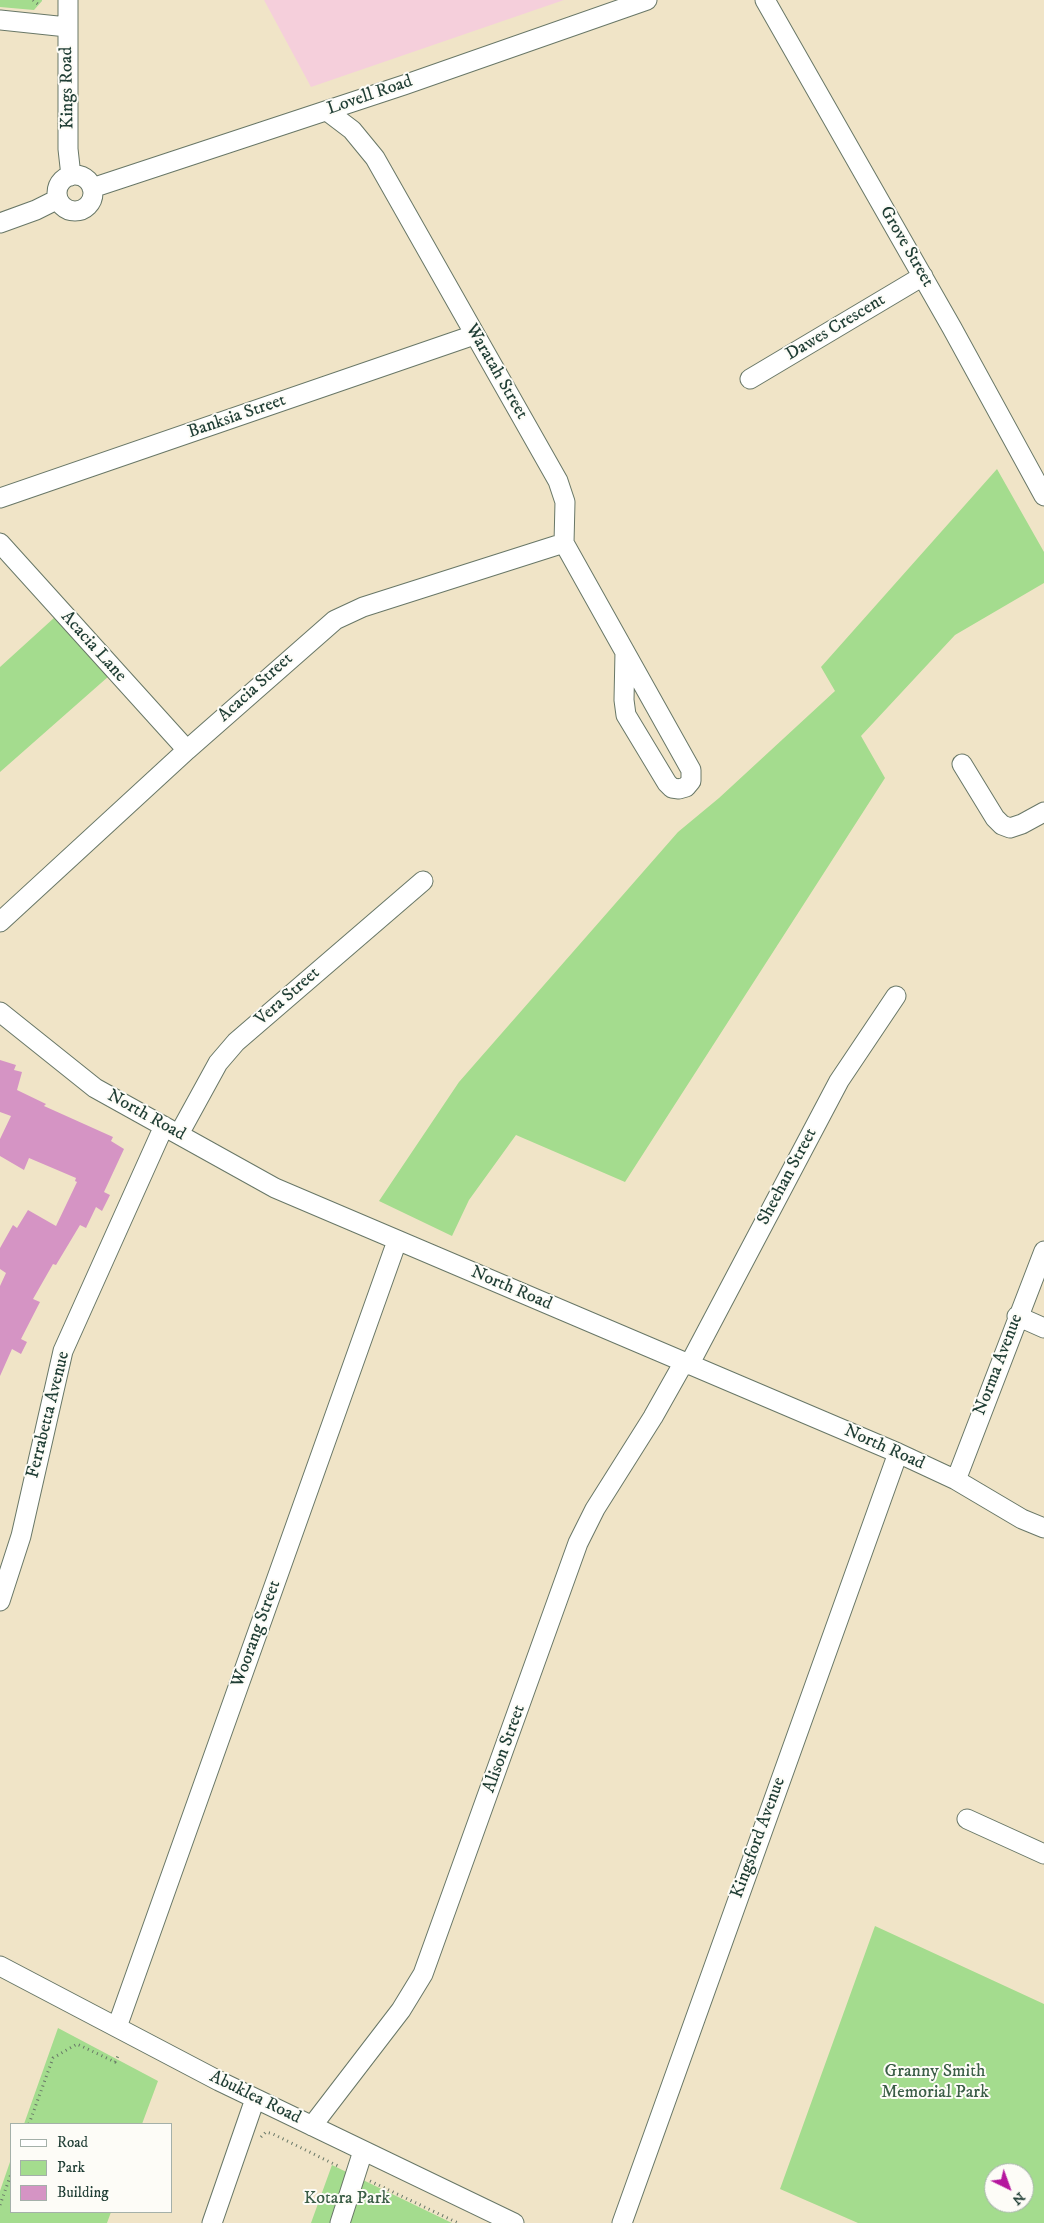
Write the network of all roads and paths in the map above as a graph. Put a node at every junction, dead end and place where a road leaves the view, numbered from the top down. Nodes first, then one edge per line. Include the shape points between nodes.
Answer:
1 (68, 0) edge
2 (647, 0) edge
3 (765, 0) edge
4 (0, 20) edge
5 (67, 27) junction
6 (327, 111) junction
7 (71, 176) junction
8 (92, 188) junction
9 (58, 199) junction
10 (0, 223) edge
11 (923, 276) junction
12 (474, 335) junction
13 (750, 379) dead end
14 (1044, 496) edge
15 (0, 498) edge
16 (0, 543) edge
17 (564, 543) junction
18 (625, 652) junction
19 (186, 750) junction
20 (962, 764) dead end
21 (1044, 812) edge
22 (423, 881) dead end
23 (0, 922) edge
24 (896, 996) dead end
25 (0, 1012) edge
26 (172, 1130) junction
27 (397, 1241) junction
28 (1044, 1251) edge
29 (1017, 1316) junction
30 (1044, 1328) edge
31 (686, 1364) junction
32 (898, 1453) junction
33 (956, 1480) junction
34 (1044, 1528) edge
35 (0, 1601) edge
36 (967, 1819) dead end
37 (1044, 1854) edge
38 (0, 1966) edge
39 (118, 2027) junction
40 (118, 2056) dead end
41 (255, 2099) junction
42 (29, 2123) edge
43 (312, 2126) junction
44 (363, 2151) junction
45 (10, 2177) edge
46 (0, 2205) edge
47 (212, 2223) edge
48 (340, 2223) edge
49 (514, 2223) edge
50 (622, 2223) edge

1 - 5 street, Kings Road
2 - 6 street, Lovell Road
3 - 11 street, Grove Street
4 - 5 street
5 - 7 street, Kings Road
6 - 8 street, Lovell Road
6 - 12 street, Waratah Street via 352,130 375,158
7 - 8 street via 83,177
7 - 9 street via 59,185
8 - 9 street via 91,202 80,210 66,209
9 - 10 street
11 - 13 street, Dawes Crescent
11 - 14 street, Grove Street
12 - 15 street, Banksia Street
12 - 17 street, Waratah Street via 558,481 565,502
16 - 19 street, Acacia Lane
17 - 18 street
17 - 19 street, Acacia Street via 363,607 335,620
18 - 18 street via 626,715 667,783 672,788 686,787 691,781 691,770
19 - 23 street, Acacia Street
20 - 21 street via 1002,824 1010,828
22 - 26 street, Vera Street via 236,1042
24 - 31 street, Sheehan Street via 839,1081
25 - 26 street, North Road via 95,1088
26 - 27 street, North Road via 275,1188
26 - 35 street, Ferrabetta Avenue via 63,1350 21,1536
27 - 31 street, North Road
27 - 39 street, Woorang Street
28 - 29 street, Norma Avenue
29 - 30 street
29 - 33 street, Norma Avenue
31 - 32 street, North Road
31 - 43 street, Alison Street via 595,1509 578,1543 423,1974 401,2010
32 - 33 street, North Road
32 - 50 street, Kingsford Avenue
33 - 34 street, North Road via 1022,1519
36 - 37 street
38 - 39 street, Abuklea Road
39 - 41 street, Abuklea Road
40 - 42 path via 115,2062 77,2044 53,2058
41 - 43 street, Abuklea Road
41 - 47 street
43 - 44 street, Abuklea Road
44 - 48 street
44 - 49 street, Abuklea Road
45 - 46 path

